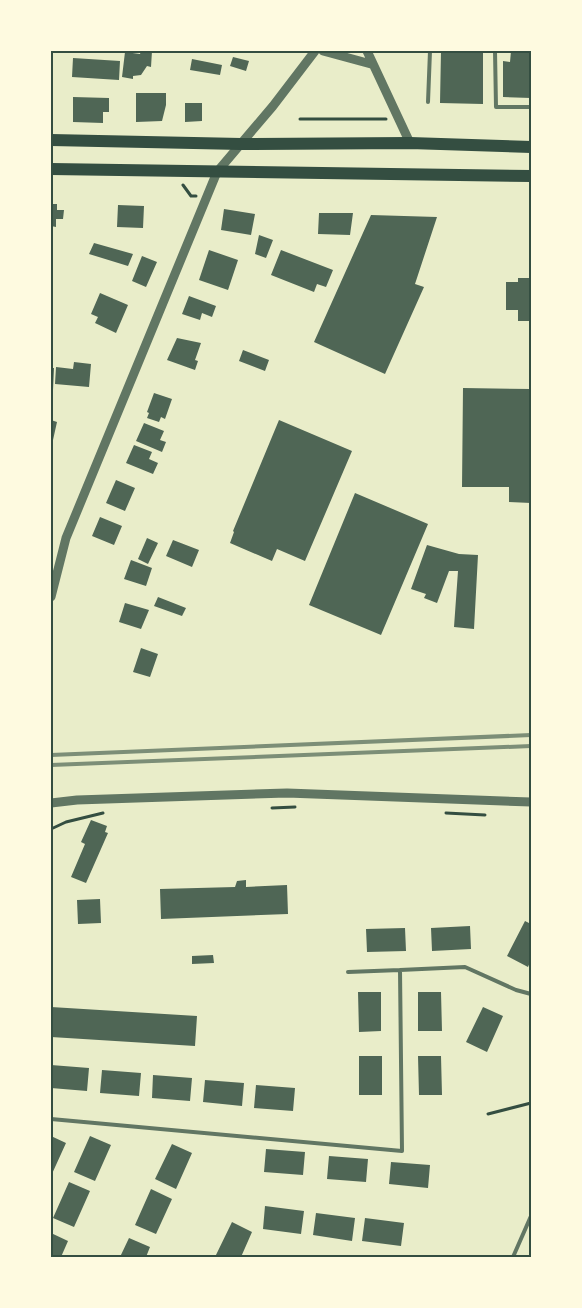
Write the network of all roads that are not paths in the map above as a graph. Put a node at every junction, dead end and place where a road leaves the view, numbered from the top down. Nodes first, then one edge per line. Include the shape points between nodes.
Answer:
1 (315, 51) edge
2 (323, 51) edge
3 (367, 51) edge
4 (430, 51) edge
5 (495, 51) edge
6 (371, 64) junction
7 (428, 102) dead end
8 (531, 107) edge
9 (51, 140) edge
10 (410, 143) junction
11 (241, 144) junction
12 (531, 147) edge
13 (51, 169) edge
14 (217, 172) junction
15 (531, 176) edge
16 (51, 597) edge
17 (531, 802) edge
18 (51, 803) edge
19 (400, 970) junction
20 (348, 972) dead end
21 (531, 994) edge
22 (51, 1119) edge
23 (531, 1216) edge
24 (514, 1257) edge

1 - 11 street
2 - 6 street
3 - 6 street
4 - 7 lane
5 - 8 lane via 496,107
6 - 10 street
9 - 11 main road
10 - 11 main road
10 - 12 main road
11 - 14 street
13 - 14 main road
14 - 15 main road
14 - 16 street via 66,538
17 - 18 street via 287,793
19 - 20 lane
19 - 21 lane via 465,967
19 - 22 lane via 402,1151
23 - 24 lane

